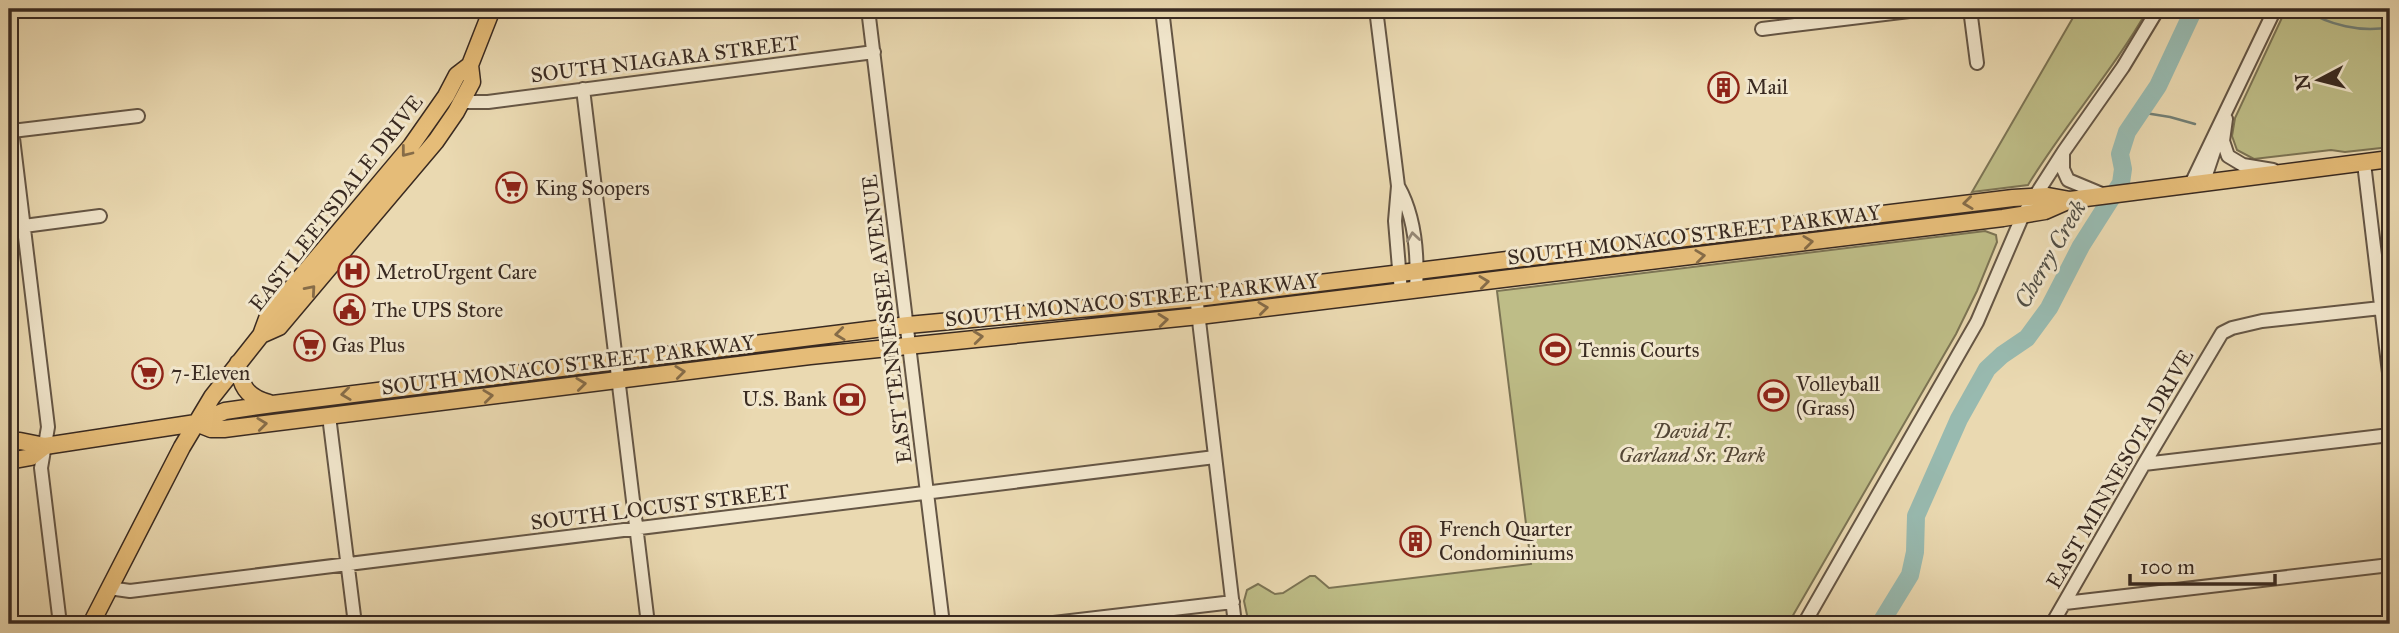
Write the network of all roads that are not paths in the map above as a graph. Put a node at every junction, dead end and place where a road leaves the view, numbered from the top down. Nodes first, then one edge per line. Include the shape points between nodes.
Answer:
1 (492, 9) edge
2 (868, 9) edge
3 (1163, 9) edge
4 (1376, 9) edge
5 (1926, 9) edge
6 (1970, 9) edge
7 (2158, 9) edge
8 (2275, 9) edge
9 (1821, 15) edge
10 (1762, 29) dead end
11 (874, 52) junction
12 (1977, 64) dead end
13 (470, 65) junction
14 (583, 89) junction
15 (462, 100) junction
16 (2230, 102) junction
17 (9, 105) edge
18 (138, 116) dead end
19 (12, 131) junction
20 (2064, 151) junction
21 (2390, 159) edge
22 (2364, 163) junction
23 (2292, 172) junction
24 (2197, 185) junction
25 (1398, 186) junction
26 (2073, 193) junction
27 (2036, 196) junction
28 (2023, 215) junction
29 (100, 216) dead end
30 (24, 226) junction
31 (1417, 271) junction
32 (1400, 273) junction
33 (1409, 291) junction
34 (1197, 298) junction
35 (2386, 307) edge
36 (1199, 316) junction
37 (908, 325) junction
38 (261, 335) junction
39 (910, 344) junction
40 (616, 361) junction
41 (238, 363) junction
42 (618, 380) junction
43 (2390, 381) edge
44 (273, 404) junction
45 (329, 416) junction
46 (196, 423) junction
47 (2390, 435) edge
48 (9, 442) edge
49 (45, 446) junction
50 (1215, 457) junction
51 (9, 461) edge
52 (2144, 464) junction
53 (927, 493) junction
54 (636, 529) junction
55 (348, 565) junction
56 (2390, 565) edge
57 (109, 588) junction
58 (1233, 602) junction
59 (2065, 603) junction
60 (60, 624) edge
61 (91, 624) edge
62 (355, 624) edge
63 (648, 624) edge
64 (943, 624) edge
65 (1045, 624) edge
66 (1236, 624) edge
67 (1804, 624) edge
68 (2052, 624) edge

1 - 13 main road, EAST LEETSDALE DRIVE
2 - 11 street, EAST TENNESSEE AVENUE
3 - 34 street
4 - 25 street
5 - 9 street
6 - 12 street
7 - 20 street
8 - 16 street
9 - 10 street
11 - 14 street, SOUTH NIAGARA STREET
11 - 37 street, EAST TENNESSEE AVENUE
13 - 15 main road, EAST LEETSDALE DRIVE via 472,82
13 -> 38 main road, EAST LEETSDALE DRIVE via 457,75 406,152 268,316
14 - 15 street, SOUTH NIAGARA STREET via 482,102
14 - 40 street
38 -> 15 main road, EAST LEETSDALE DRIVE via 279,327 436,141
16 - 23 street via 2223,136 2228,156 2247,166
16 - 24 street
17 - 19 street
18 - 19 street
19 - 30 street
20 - 26 street via 2064,174
20 - 27 street
21 - 22 main road, SOUTH MONACO STREET PARKWAY
22 - 23 main road, SOUTH MONACO STREET PARKWAY
22 - 35 street
23 - 24 main road, SOUTH MONACO STREET PARKWAY
24 - 26 main road, SOUTH MONACO STREET PARKWAY via 2107,196
31 -> 25 street via 1409,212
25 - 32 street via 1394,214
26 - 27 main road, SOUTH MONACO STREET PARKWAY
26 - 28 main road, SOUTH MONACO STREET PARKWAY via 2045,211
27 - 28 street
27 -> 31 main road, SOUTH MONACO STREET PARKWAY
33 -> 28 main road, SOUTH MONACO STREET PARKWAY
28 - 67 street via 1971,333
29 - 30 street
30 - 49 street via 48,427
31 - 32 main road, SOUTH MONACO STREET PARKWAY
31 - 33 street
32 - 33 street
32 - 34 main road, SOUTH MONACO STREET PARKWAY
36 -> 33 main road, SOUTH MONACO STREET PARKWAY
34 - 36 street
34 - 37 main road, SOUTH MONACO STREET PARKWAY
35 - 43 street
35 - 52 street, EAST MINNESOTA DRIVE via 2262,321 2222,334
39 -> 36 main road, SOUTH MONACO STREET PARKWAY
36 - 50 street
37 - 39 street, EAST TENNESSEE AVENUE
37 -> 40 main road, SOUTH MONACO STREET PARKWAY
38 - 41 main road, EAST LEETSDALE DRIVE
42 -> 39 main road, SOUTH MONACO STREET PARKWAY
39 - 53 street, EAST TENNESSEE AVENUE
40 - 42 street
40 -> 44 main road, SOUTH MONACO STREET PARKWAY
41 - 44 main road via 245,390 255,399
41 - 46 main road, EAST LEETSDALE DRIVE
45 -> 42 main road, SOUTH MONACO STREET PARKWAY
42 - 54 street
44 - 46 main road, SOUTH MONACO STREET PARKWAY via 225,411
46 -> 45 main road, SOUTH MONACO STREET PARKWAY via 219,430
45 - 55 street
46 - 49 main road, SOUTH MONACO STREET PARKWAY
46 - 57 main road, EAST LEETSDALE DRIVE
47 - 52 street
48 - 49 main road, SOUTH MONACO STREET PARKWAY
49 - 51 main road, SOUTH MONACO STREET PARKWAY via 31,457
49 - 60 street via 41,472
50 - 53 street, SOUTH LOCUST STREET
50 - 58 street
52 - 59 street, EAST MINNESOTA DRIVE
53 - 54 street, SOUTH LOCUST STREET
53 - 64 street, EAST TENNESSEE AVENUE
54 - 55 street, SOUTH LOCUST STREET
54 - 63 street
55 - 57 street, SOUTH LOCUST STREET via 130,591
55 - 62 street
56 - 59 street
57 - 61 main road, EAST LEETSDALE DRIVE
58 - 65 street
58 - 66 street
59 - 68 street, EAST MINNESOTA DRIVE

